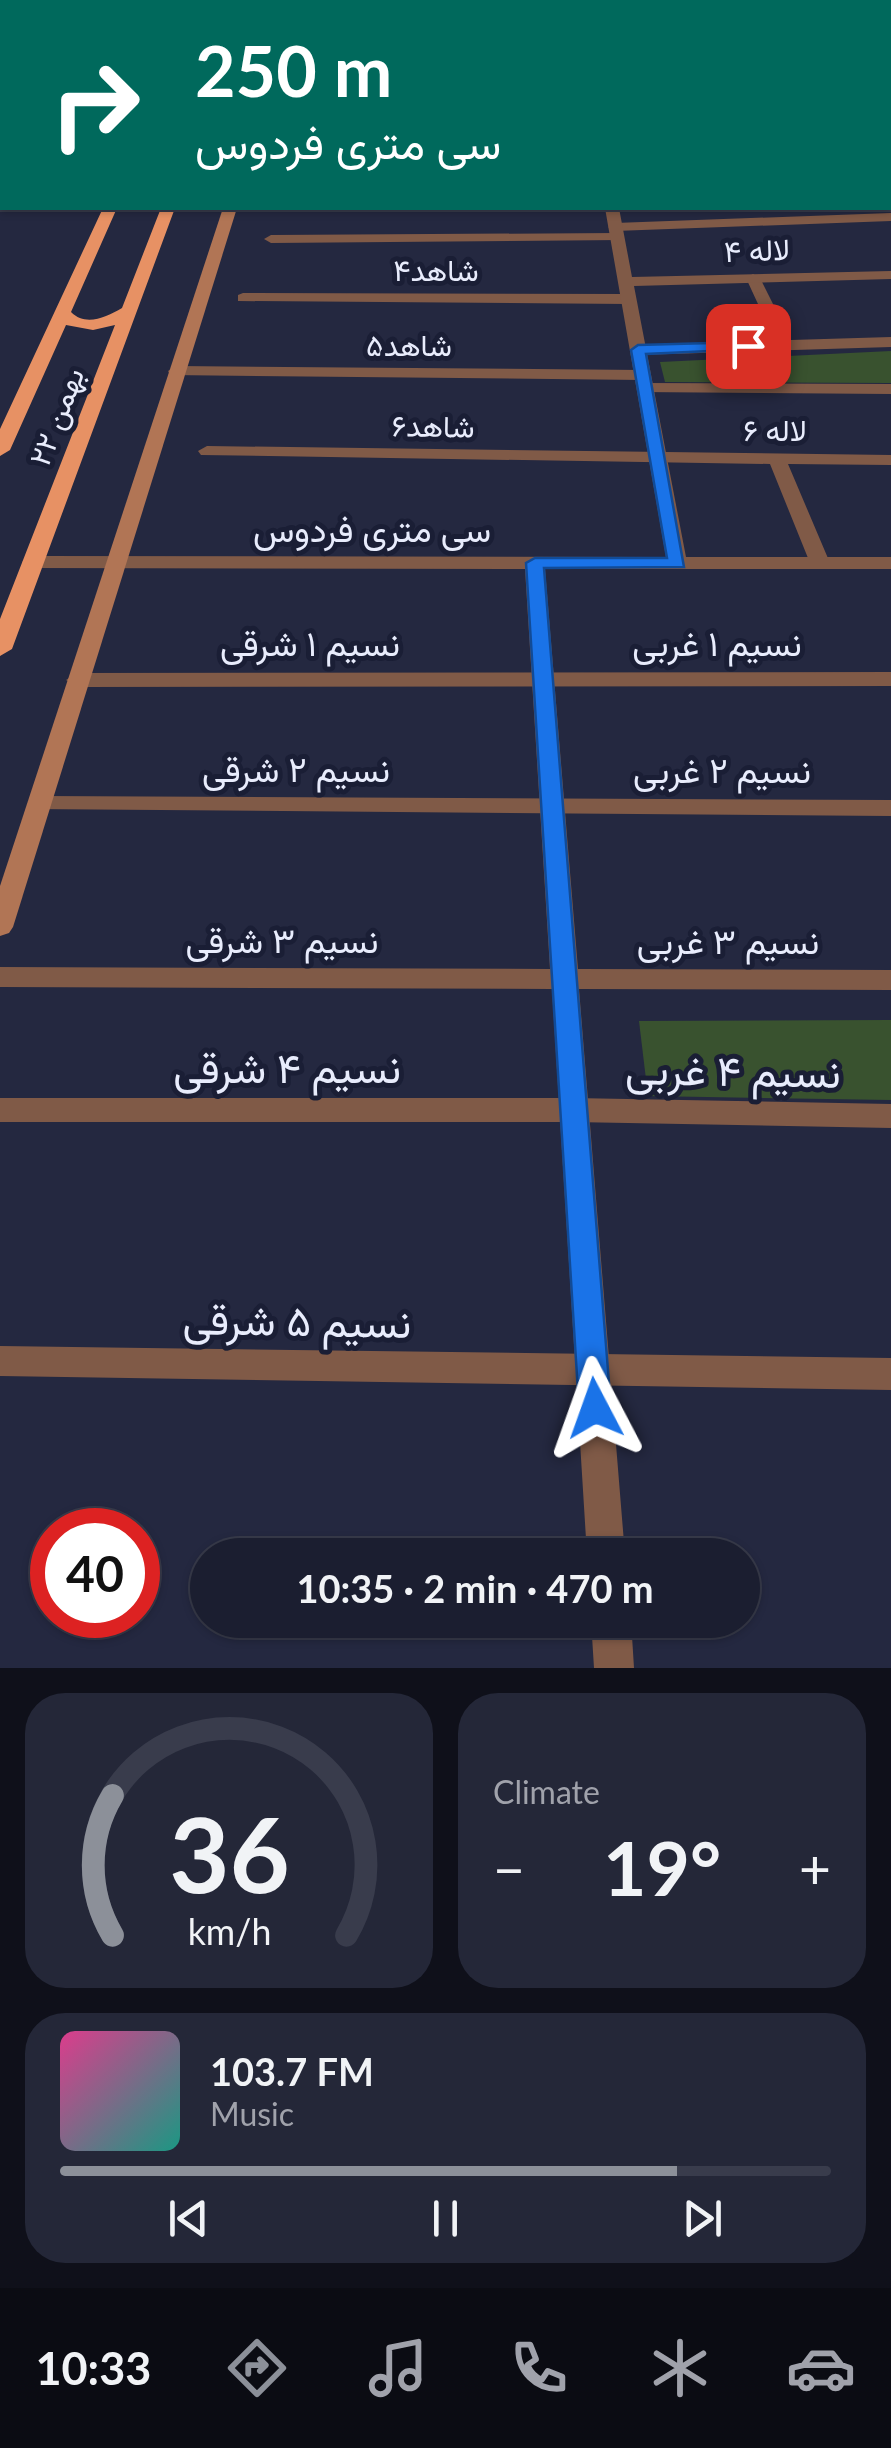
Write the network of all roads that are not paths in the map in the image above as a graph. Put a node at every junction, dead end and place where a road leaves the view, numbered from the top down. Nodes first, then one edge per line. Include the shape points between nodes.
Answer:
1 (109, 210) edge
2 (167, 210) edge
3 (229, 210) edge
4 (612, 210) edge
5 (891, 218) edge
6 (616, 232) junction
7 (271, 239) dead end
8 (891, 274) edge
9 (753, 278) junction
10 (627, 290) junction
11 (243, 298) dead end
12 (131, 309) junction
13 (65, 315) junction
14 (891, 342) edge
15 (786, 345) junction
16 (638, 350) junction
17 (176, 372) junction
18 (644, 382) junction
19 (891, 389) edge
20 (0, 450) edge
21 (206, 451) dead end
22 (658, 458) junction
23 (777, 459) junction
24 (891, 460) edge
25 (32, 562) junction
26 (113, 562) junction
27 (535, 563) junction
28 (678, 563) junction
29 (820, 563) junction
30 (891, 564) edge
31 (0, 649) edge
32 (543, 679) junction
33 (76, 680) junction
34 (891, 680) edge
35 (39, 804) junction
36 (552, 805) junction
37 (891, 808) edge
38 (0, 927) edge
39 (0, 977) edge
40 (564, 979) junction
41 (891, 980) edge
42 (0, 1110) edge
43 (573, 1110) junction
44 (891, 1116) edge
45 (0, 1360) edge
46 (592, 1371) junction
47 (891, 1374) edge
48 (605, 1538) edge
49 (612, 1638) edge
50 (614, 1668) edge

1 - 13 highway, ۲۲ بهمن
2 - 12 highway, ۲۲ بهمن
3 - 17 main road
4 - 6 street
5 - 6 street
6 - 7 street
6 - 10 street
8 - 9 street, لاله ۴
9 - 10 street, لاله ۴
9 - 15 street
10 - 11 street, شاهد۴
10 - 16 street
12 - 13 highway via 90,326
12 - 25 highway, ۲۲ بهمن
13 - 20 highway, ۲۲ بهمن
14 - 15 street
15 - 16 street
16 - 18 street
17 - 18 street, شاهد۵
17 - 26 main road
18 - 19 street, شاهد۵
18 - 22 street
21 - 22 street, شاهد۶
22 - 23 street, لاله ۶
22 - 28 street
23 - 24 street, لاله ۶
23 - 29 street
25 - 26 street, سی متری فردوس
25 - 31 highway, ۲۲ بهمن
26 - 27 street, سی متری فردوس
26 - 33 main road
27 - 28 street, سی متری فردوس
27 - 32 street
28 - 29 street, سی متری فردوس
29 - 30 street, سی متری فردوس
32 - 33 street, نسیم ۱ شرقی
32 - 34 street, نسیم ۱ غربی
32 - 36 street
33 - 35 main road
35 - 36 street, نسیم ۲ شرقی
35 - 38 main road
36 - 37 street, نسیم ۲ غربی
36 - 40 street
39 - 40 street, نسیم ۳ شرقی
40 - 41 street, نسیم ۳ غربی
40 - 43 street
42 - 43 street, نسیم ۴ شرقی
43 - 44 street, نسیم ۴ غربی
43 - 46 street
45 - 46 street, نسیم ۵ شرقی
46 - 47 street, نسیم ۵ شرقی
46 - 48 street
49 - 50 street

